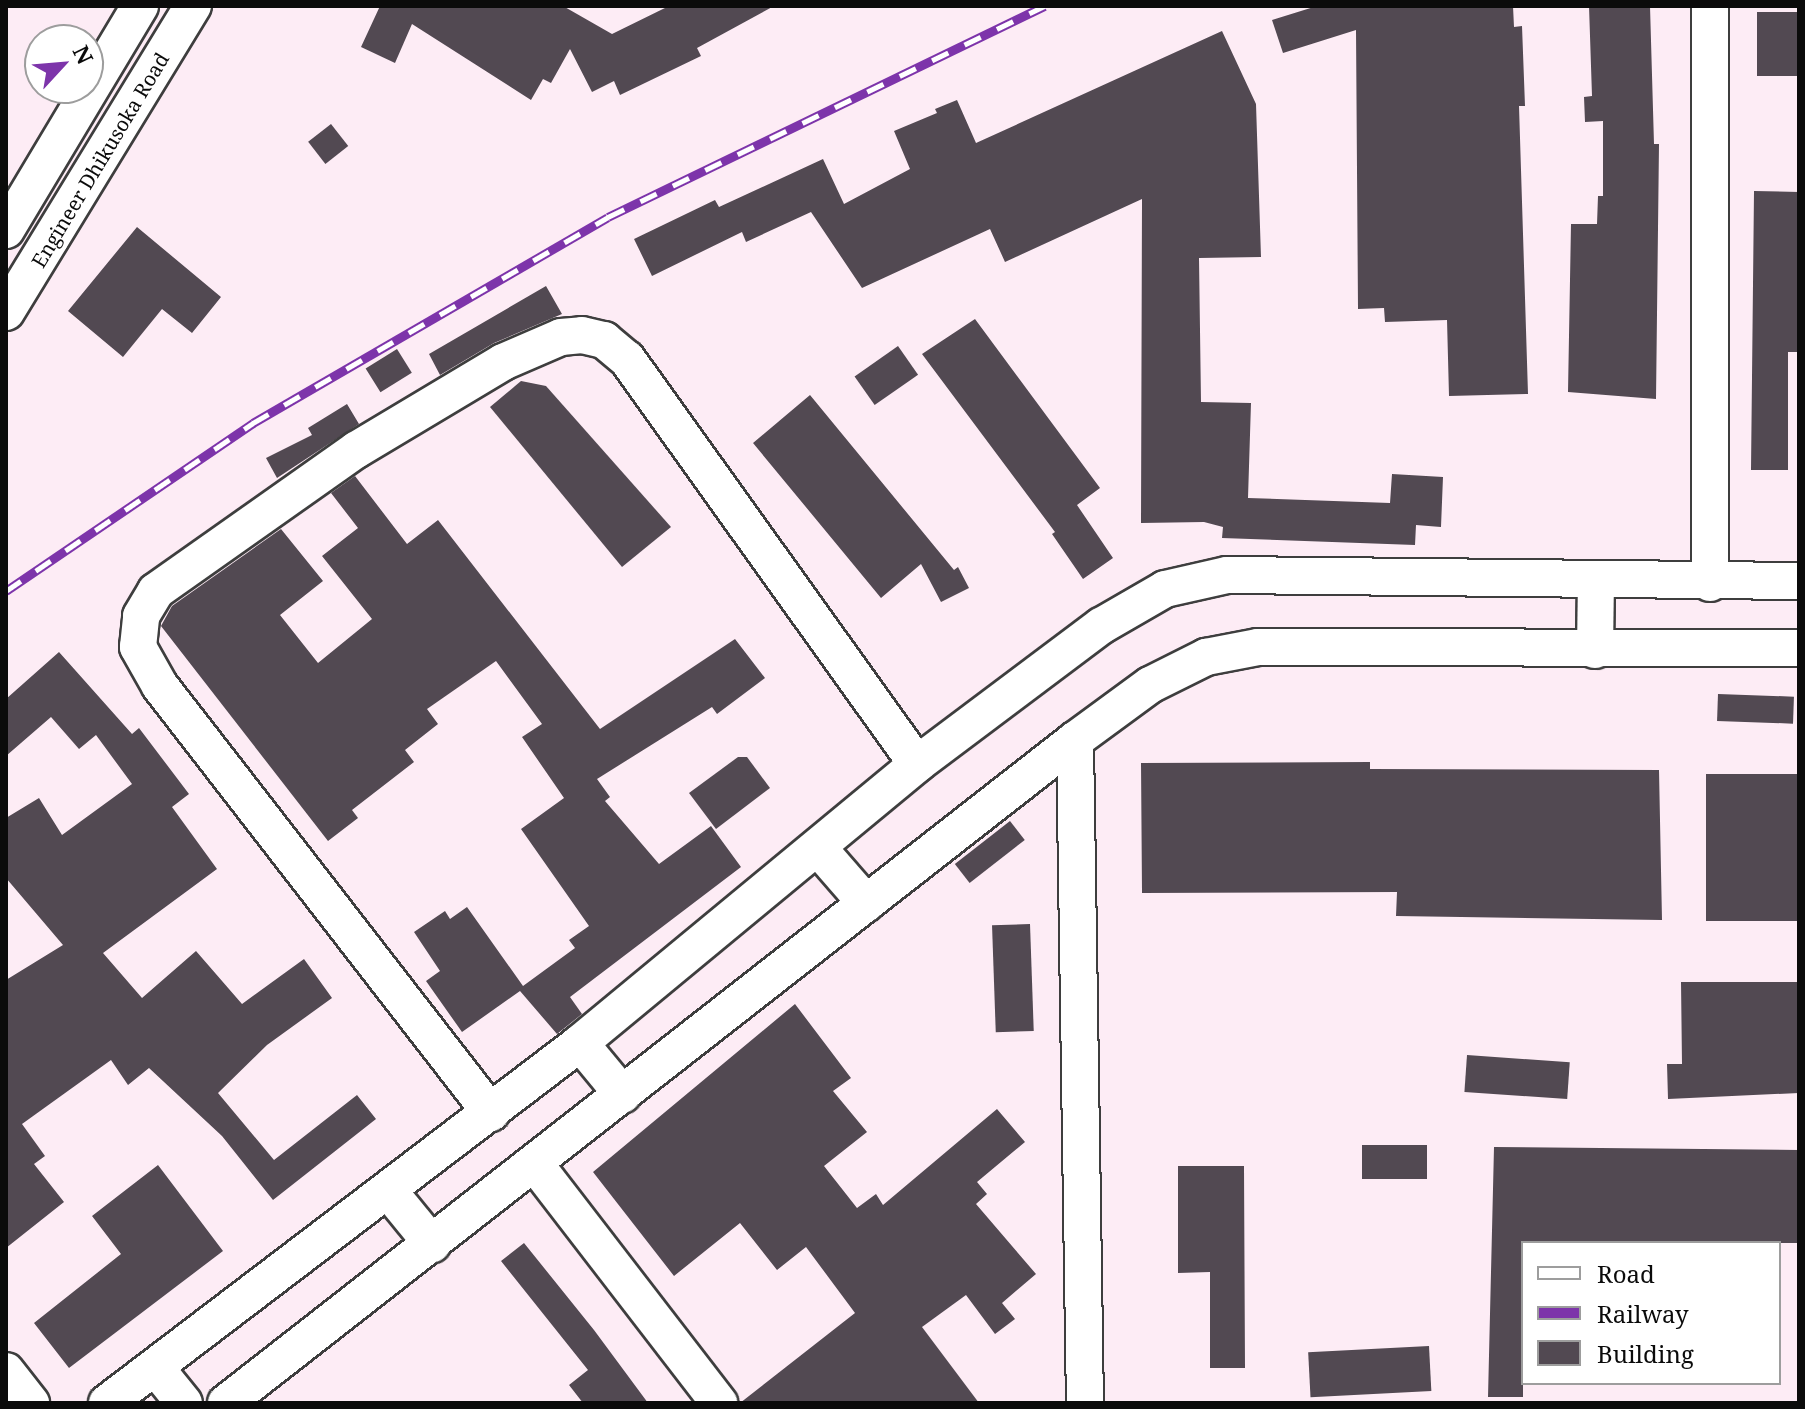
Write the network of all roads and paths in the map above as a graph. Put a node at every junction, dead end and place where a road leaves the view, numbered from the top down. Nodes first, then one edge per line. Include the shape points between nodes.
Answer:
1 (140, 6) edge
2 (193, 6) edge
3 (1710, 6) edge
4 (6, 230) edge
5 (6, 312) edge
6 (1596, 581) junction
7 (1799, 581) edge
8 (1710, 583) junction
9 (1799, 648) edge
10 (1595, 650) junction
11 (1075, 740) junction
12 (917, 764) junction
13 (819, 849) junction
14 (866, 903) junction
15 (580, 1043) junction
16 (623, 1095) junction
17 (491, 1113) junction
18 (535, 1164) junction
19 (388, 1190) junction
20 (432, 1244) junction
21 (155, 1367) junction
22 (6, 1371) edge
23 (31, 1403) edge
24 (107, 1403) edge
25 (184, 1403) edge
26 (226, 1403) edge
27 (719, 1403) edge
28 (1085, 1403) edge

1 - 4 street
2 - 5 street, Engineer Dhikusoka Road
3 - 8 street
6 - 8 street
6 - 10 street
6 - 12 street via 1227,575 1165,589 1101,626
7 - 8 street
9 - 10 street
10 - 11 street via 1258,647 1206,657 1150,685
11 - 14 street
11 - 28 street
12 - 13 street
12 - 17 street via 627,359 604,340 561,337 503,362 356,450 156,591 141,616 138,647 160,686
13 - 14 street
13 - 15 street
14 - 16 street
15 - 16 street
15 - 17 street
16 - 18 street
17 - 19 street
18 - 20 street
18 - 27 street
19 - 20 street
19 - 21 street
20 - 26 street
21 - 24 street
21 - 25 street
22 - 23 street

